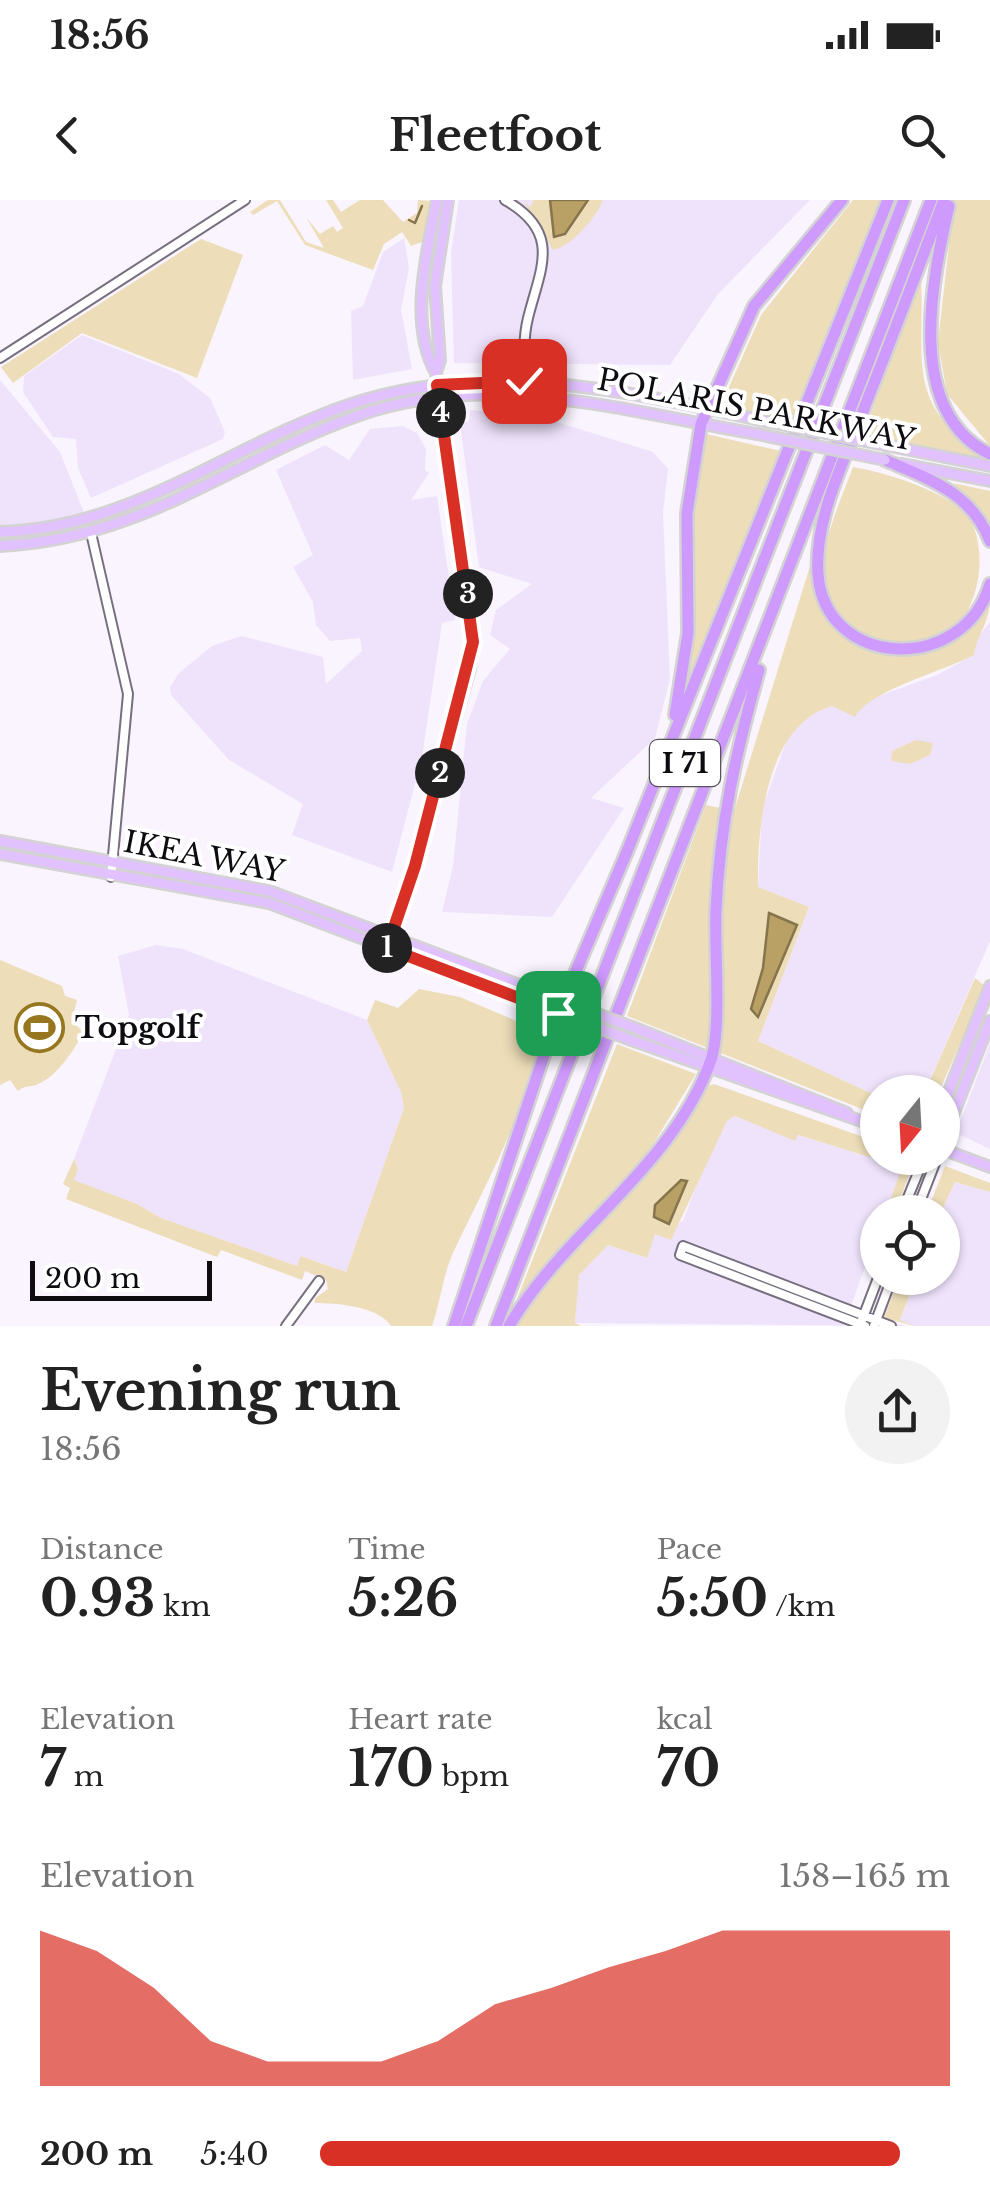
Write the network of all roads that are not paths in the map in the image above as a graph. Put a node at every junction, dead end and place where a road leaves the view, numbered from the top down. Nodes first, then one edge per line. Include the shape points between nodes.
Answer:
1 (244, 200) edge
2 (436, 200) edge
3 (448, 200) edge
4 (505, 200) edge
5 (842, 200) edge
6 (888, 200) edge
7 (904, 200) edge
8 (931, 200) edge
9 (947, 200) edge
10 (0, 358) edge
11 (436, 373) junction
12 (524, 381) junction
13 (437, 385) junction
14 (438, 398) junction
15 (708, 408) junction
16 (701, 424) junction
17 (990, 454) edge
18 (885, 460) junction
19 (990, 466) edge
20 (990, 481) edge
21 (0, 532) edge
22 (91, 533) junction
23 (990, 541) edge
24 (0, 546) edge
25 (990, 584) edge
26 (776, 608) junction
27 (662, 764) junction
28 (0, 842) edge
29 (0, 854) edge
30 (112, 864) junction
31 (111, 877) junction
32 (392, 936) junction
33 (387, 948) junction
34 (990, 986) edge
35 (560, 1007) junction
36 (990, 1020) edge
37 (709, 1063) junction
38 (955, 1075) edge
39 (960, 1099) edge
40 (860, 1119) edge
41 (960, 1154) edge
42 (990, 1167) edge
43 (319, 1281) dead end
44 (872, 1295) edge
45 (886, 1295) edge
46 (862, 1323) edge
47 (875, 1323) edge
48 (286, 1326) edge
49 (454, 1326) edge
50 (466, 1326) edge
51 (496, 1326) edge
52 (509, 1326) edge
53 (891, 1326) edge

1 - 10 street
2 - 11 main road via 422,303 428,360
3 - 11 main road via 436,271
4 - 12 street via 531,220 545,254 526,328
5 - 15 highway via 754,306
6 - 27 highway
7 - 50 highway, I 71
8 - 26 highway, I 71
9 - 17 highway via 938,259 938,394 968,440
9 - 25 highway via 832,493 818,576 832,613 848,630 902,650 925,649 963,629
11 - 13 main road
12 - 13 main road, POLARIS PARKWAY
12 - 15 main road, POLARIS PARKWAY
13 - 14 main road
13 - 21 main road, POLARIS PARKWAY via 324,414 103,516
14 - 16 main road, POLARIS PARKWAY via 545,396
14 - 22 main road, POLARIS PARKWAY via 360,415 160,510
14 - 32 main road via 473,642
15 - 16 highway
15 - 19 main road, POLARIS PARKWAY, bridge
16 - 18 main road, POLARIS PARKWAY, bridge
16 - 27 highway via 686,513 682,688
18 - 20 main road, POLARIS PARKWAY
18 - 23 highway via 956,494
22 - 24 main road, POLARIS PARKWAY
22 - 30 street via 128,694
26 - 37 highway via 728,781 720,835
26 - 51 highway, I 71
27 - 35 highway
28 - 30 main road, IKEA WAY
29 - 31 main road, IKEA WAY
30 - 31 street
30 - 32 main road, IKEA WAY via 252,886
31 - 33 main road, IKEA WAY via 249,897
32 - 33 main road
32 - 35 main road, IKEA WAY
33 - 35 main road, IKEA WAY
34 - 38 main road
35 - 37 main road, bridge via 630,1040
35 - 37 main road, bridge via 635,1028
35 - 49 highway
36 - 39 main road
37 - 40 main road
37 - 52 highway via 645,1165 544,1274
41 - 42 main road
43 - 48 street
44 - 46 street
45 - 47 street
46 - 46 street via 683,1246 680,1255
46 - 47 street
47 - 53 street

